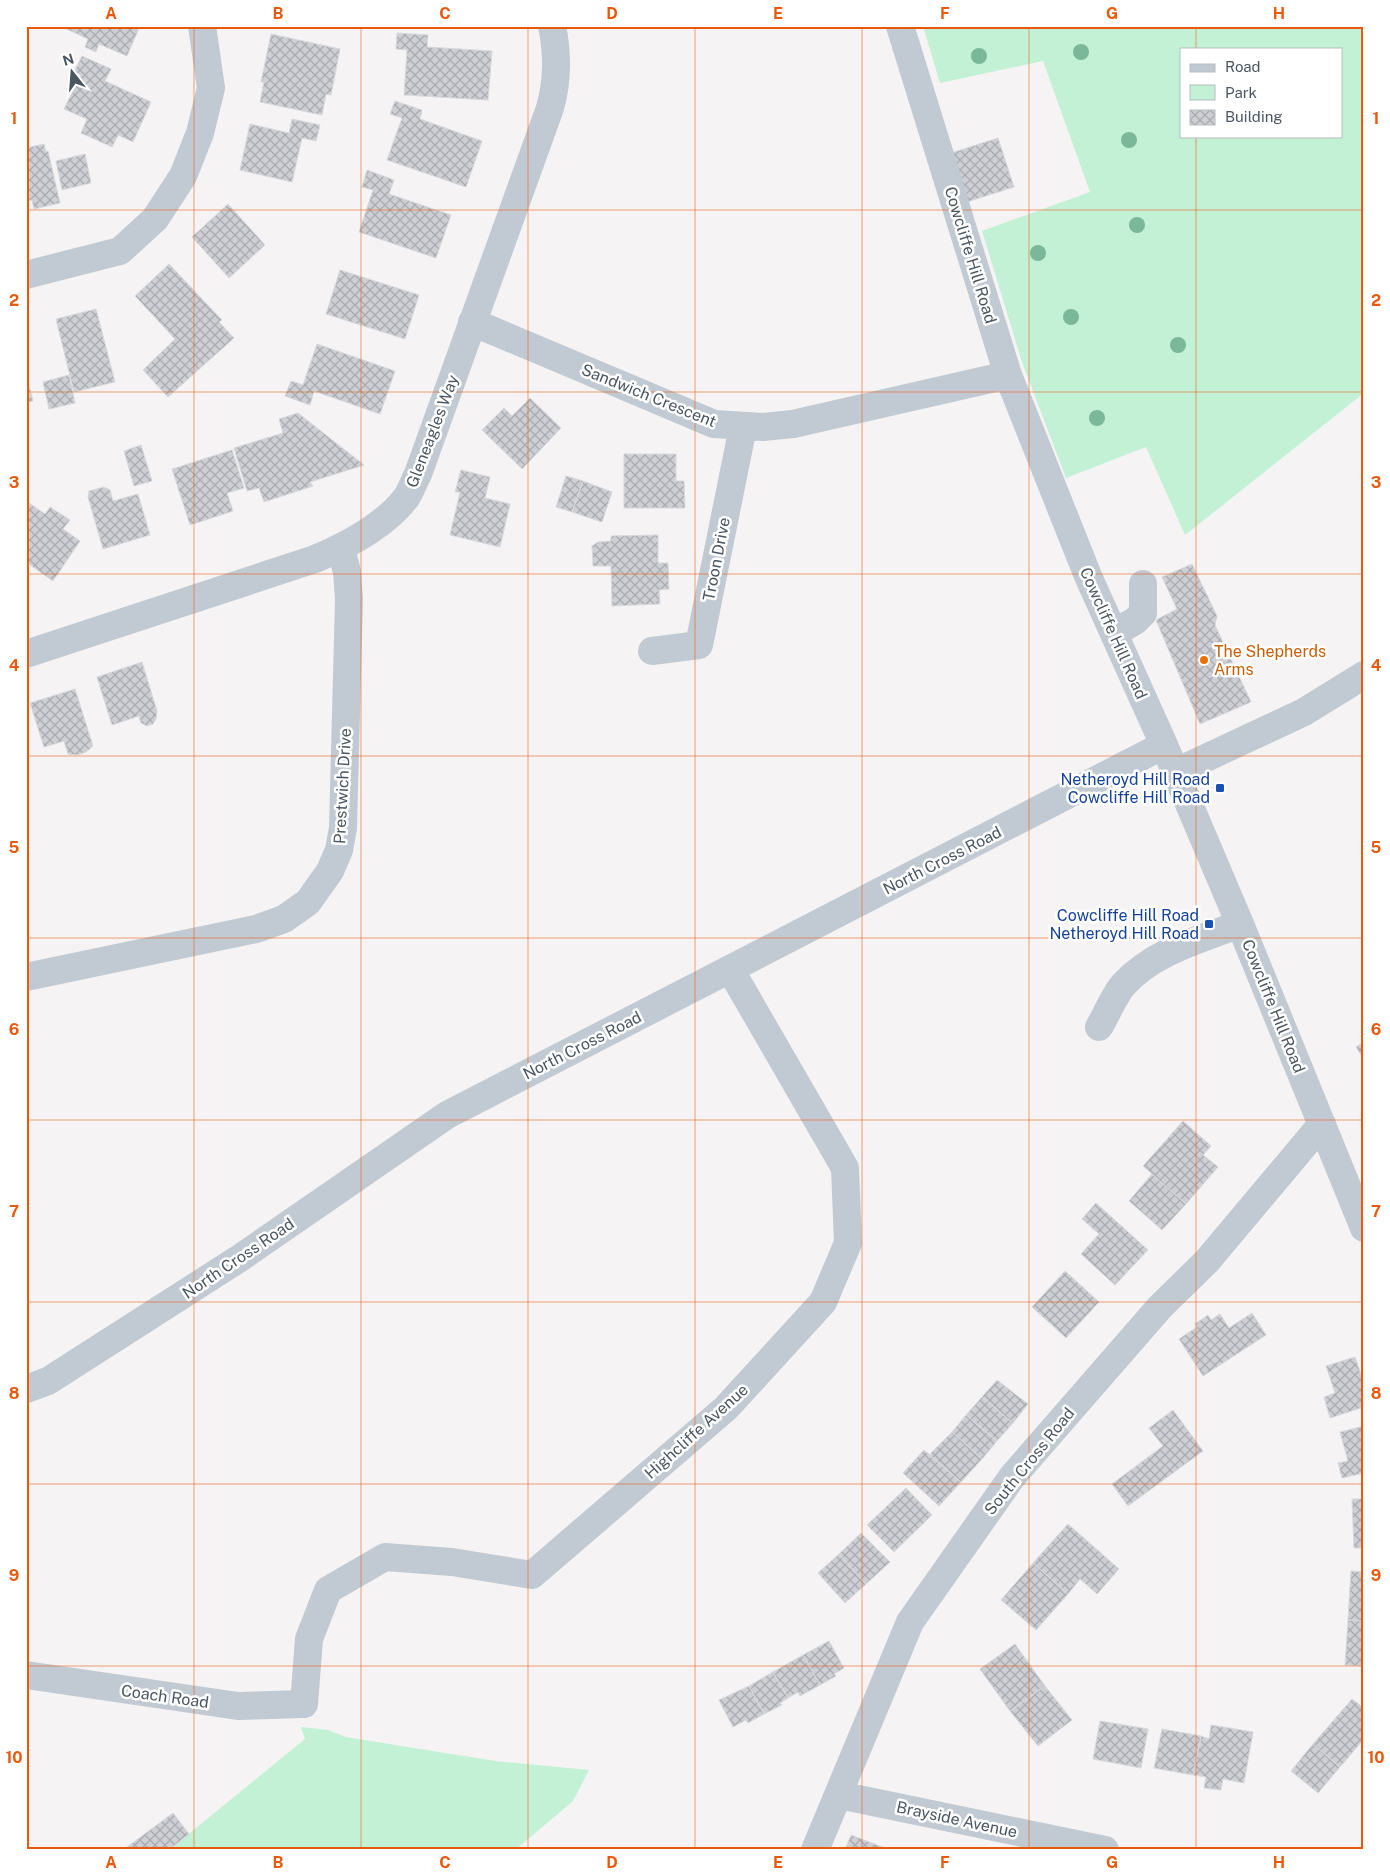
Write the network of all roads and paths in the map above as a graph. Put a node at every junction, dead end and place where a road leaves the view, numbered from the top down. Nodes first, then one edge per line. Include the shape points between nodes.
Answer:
1 (202, 26) edge
2 (552, 26) edge
3 (900, 26) edge
4 (26, 275) edge
5 (472, 322) junction
6 (1008, 374) junction
7 (743, 427) junction
8 (341, 548) junction
9 (1143, 584) dead end
10 (1114, 633) junction
11 (652, 652) dead end
12 (26, 654) edge
13 (1364, 675) edge
14 (1164, 745) junction
15 (1176, 772) junction
16 (1240, 924) junction
17 (730, 969) junction
18 (26, 977) edge
19 (1099, 1027) dead end
20 (1322, 1124) junction
21 (1364, 1228) edge
22 (26, 1388) edge
23 (26, 1675) edge
24 (304, 1704) joint
25 (839, 1794) junction
26 (815, 1850) edge
27 (1104, 1850) edge

1 - 4 street via 211,88 183,176 156,219 120,250
2 - 5 street, Gleneagles Way via 556,43 556,88
3 - 6 street, Cowcliffe Hill Road
5 - 7 street, Sandwich Crescent via 714,424
5 - 8 street, Gleneagles Way via 407,497 390,514
6 - 7 street, Sandwich Crescent via 793,424
6 - 10 street, Cowcliffe Hill Road
7 - 11 street, Troon Drive via 699,645
8 - 12 street, Gleneagles Way
8 - 18 street, Prestwich Drive via 349,599 343,828 333,864 308,902 284,919 256,929
9 - 10 street via 1143,612 1135,621
10 - 14 street, Cowcliffe Hill Road
13 - 15 street via 1304,712
14 - 15 street, Cowcliffe Hill Road
14 - 17 street, North Cross Road
15 - 16 street, Cowcliffe Hill Road
16 - 19 street via 1162,954 1142,968 1123,985
16 - 20 street, Cowcliffe Hill Road
17 - 22 street, North Cross Road via 447,1115 240,1258 48,1381
17 - 24 street, Highcliffe Avenue via 845,1168 848,1243 823,1302 726,1408 532,1575 452,1562 385,1557 328,1590 309,1639
20 - 21 street, Cowcliffe Hill Road
20 - 25 street, South Cross Road via 1207,1260 1160,1307 1012,1477 910,1622
23 - 24 street, Coach Road via 238,1706
25 - 26 street, South Cross Road
25 - 27 street, Brayside Avenue

